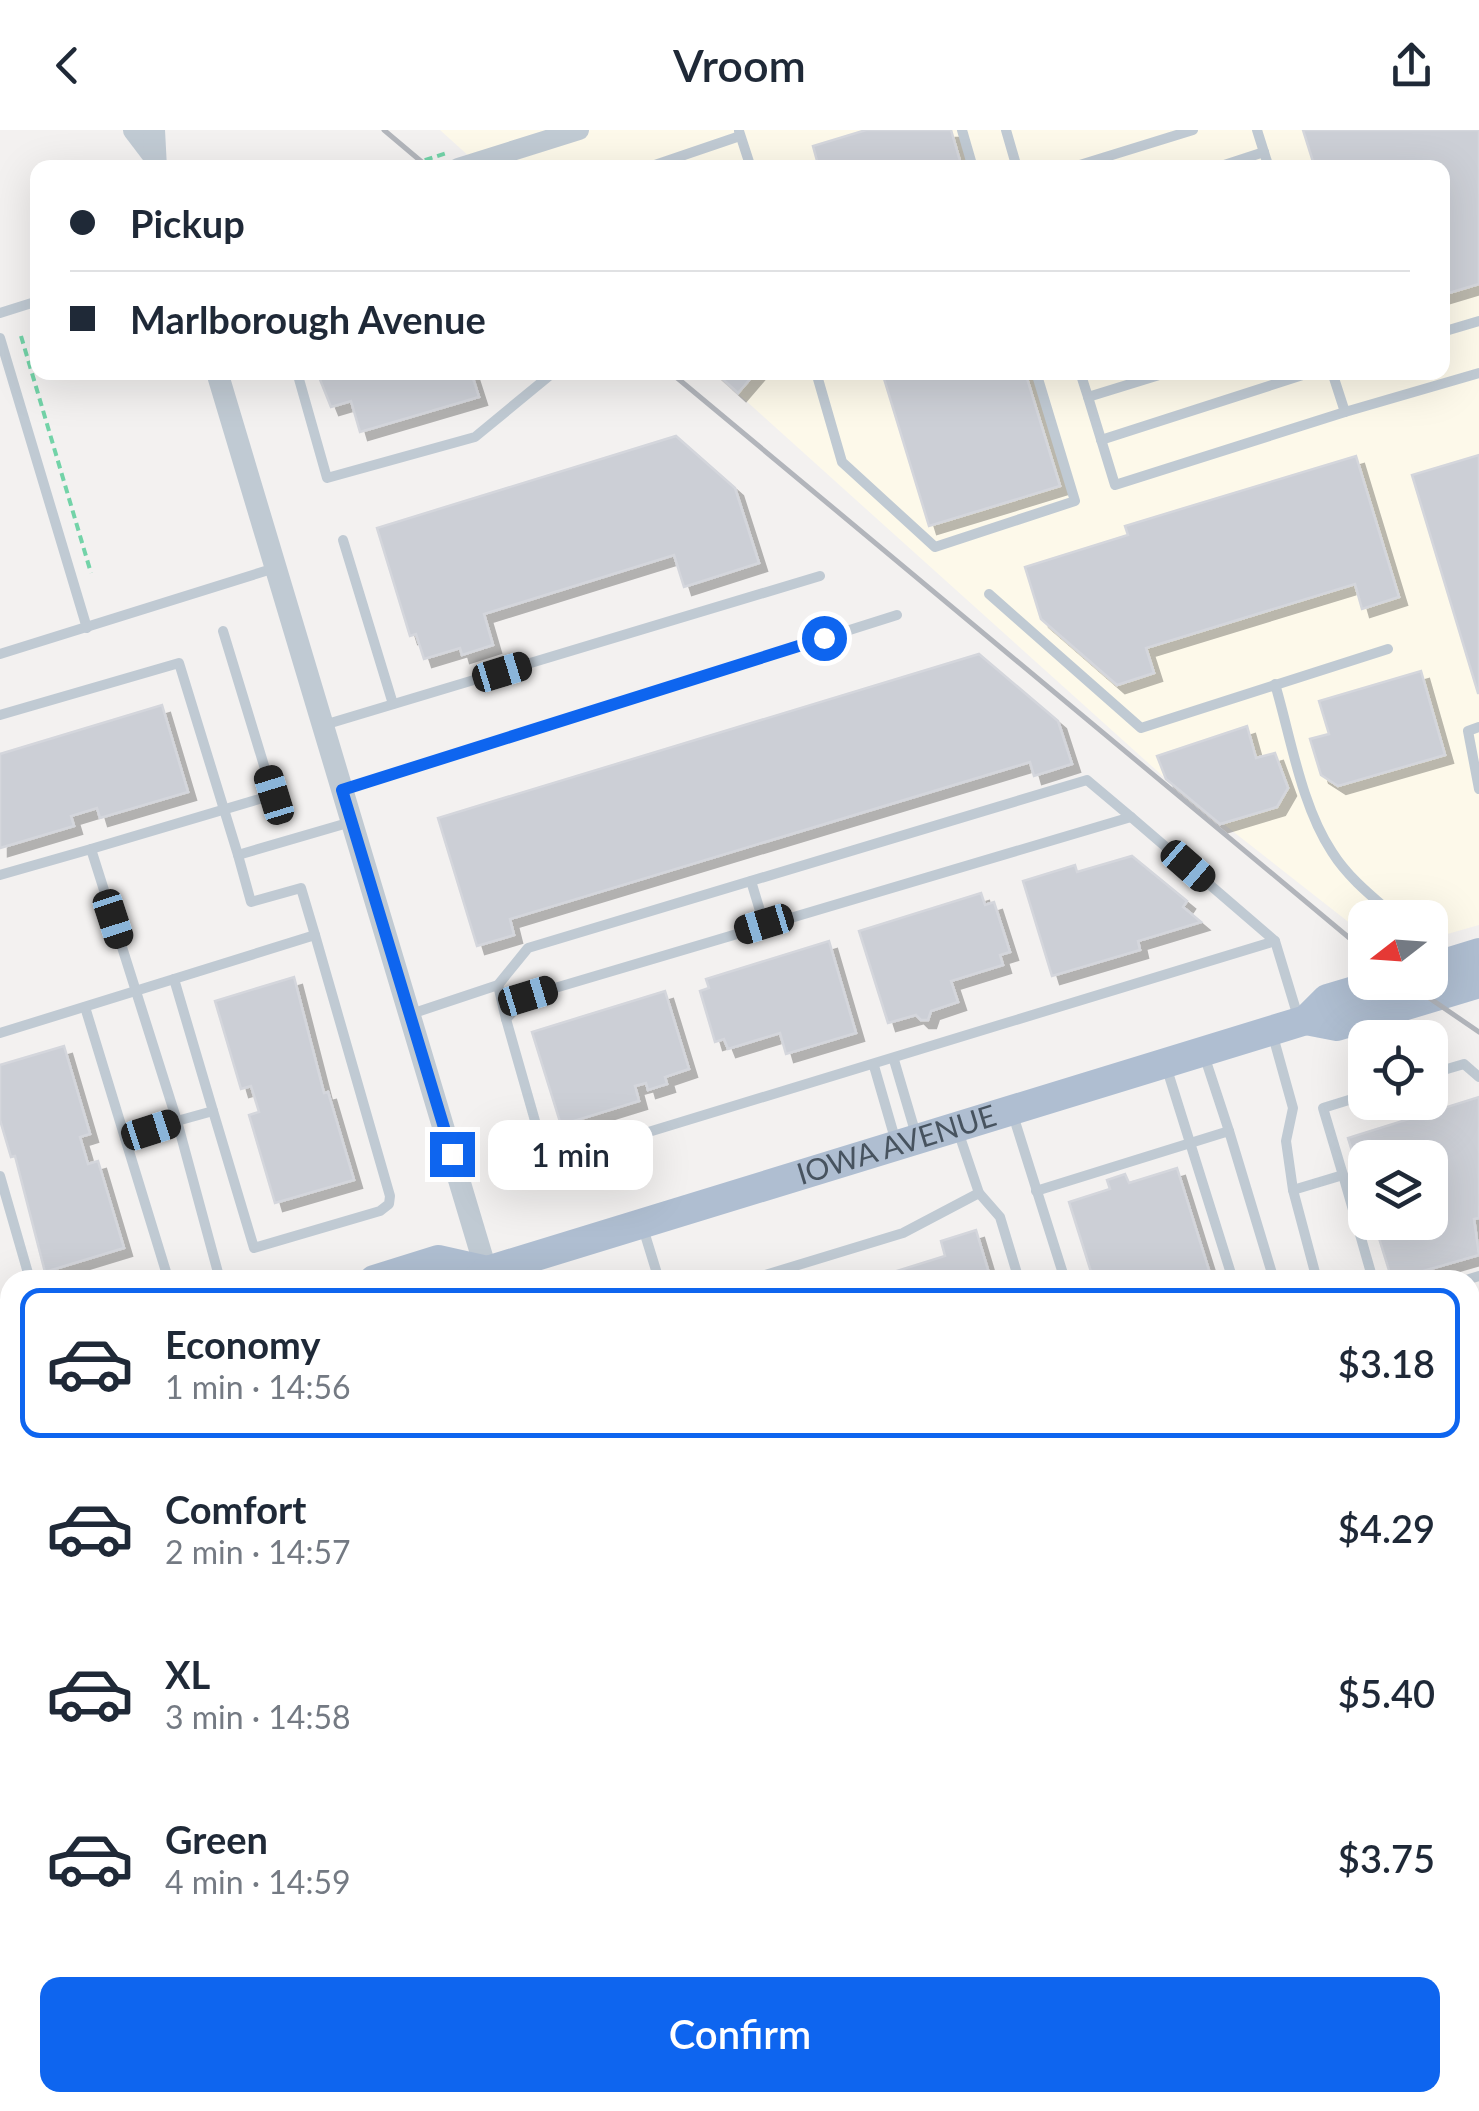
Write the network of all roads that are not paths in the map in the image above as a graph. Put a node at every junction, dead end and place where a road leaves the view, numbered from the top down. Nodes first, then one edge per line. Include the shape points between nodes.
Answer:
1 (134, 130) edge
2 (154, 130) edge
3 (579, 130) edge
4 (962, 130) edge
5 (1006, 130) edge
6 (1192, 130) edge
7 (1258, 130) edge
8 (740, 133) edge
9 (1264, 152) junction
10 (520, 158) edge
11 (153, 160) edge
12 (154, 160) edge
13 (455, 160) edge
14 (667, 160) edge
15 (748, 160) edge
16 (971, 160) edge
17 (1015, 160) edge
18 (1096, 160) edge
19 (1239, 160) edge
20 (1266, 160) edge
21 (30, 304) edge
22 (0, 313) edge
23 (1479, 321) edge
24 (1450, 330) edge
25 (0, 338) edge
26 (1479, 373) edge
27 (220, 380) edge
28 (299, 380) edge
29 (544, 380) edge
30 (818, 380) edge
31 (1038, 380) edge
32 (1083, 380) edge
33 (1143, 380) edge
34 (1287, 380) edge
35 (1335, 380) edge
36 (1088, 397) junction
37 (1345, 412) junction
38 (1101, 440) junction
39 (343, 540) dead end
40 (276, 568) junction
41 (820, 576) dead end
42 (989, 594) dead end
43 (898, 615) dead end
44 (87, 628) junction
45 (223, 631) dead end
46 (1388, 649) dead end
47 (0, 654) edge
48 (1275, 684) junction
49 (393, 704) junction
50 (0, 715) edge
51 (323, 726) junction
52 (1479, 727) edge
53 (1479, 788) edge
54 (342, 790) junction
55 (223, 811) junction
56 (1130, 817) junction
57 (352, 822) junction
58 (91, 849) junction
59 (238, 855) junction
60 (0, 875) edge
61 (751, 881) junction
62 (1376, 900) edge
63 (764, 924) junction
64 (315, 935) junction
65 (1275, 941) junction
66 (1479, 954) edge
67 (1448, 959) edge
68 (174, 979) junction
69 (1479, 983) edge
70 (498, 985) junction
71 (136, 992) junction
72 (1348, 993) edge
73 (85, 1007) junction
74 (410, 1014) junction
75 (506, 1019) junction
76 (1293, 1024) junction
77 (0, 1033) edge
78 (1203, 1052) junction
79 (894, 1060) junction
80 (1165, 1063) junction
81 (874, 1066) junction
82 (1448, 1069) edge
83 (1479, 1077) edge
84 (1348, 1100) edge
85 (1012, 1110) junction
86 (214, 1111) junction
87 (177, 1121) junction
88 (957, 1127) junction
89 (1229, 1130) junction
90 (126, 1138) junction
91 (907, 1142) junction
92 (1192, 1142) junction
93 (1343, 1175) junction
94 (0, 1176) edge
95 (1036, 1190) junction
96 (1293, 1190) junction
97 (979, 1193) junction
98 (642, 1224) junction
99 (27, 1270) edge
100 (166, 1270) edge
101 (217, 1270) edge
102 (406, 1270) edge
103 (465, 1270) edge
104 (482, 1270) edge
105 (505, 1270) edge
106 (655, 1270) edge
107 (782, 1270) edge
108 (1017, 1270) edge
109 (1062, 1270) edge
110 (1230, 1270) edge
111 (1271, 1270) edge
112 (1314, 1270) edge
113 (1371, 1270) edge

1 - 11 street
2 - 12 street
3 - 10 street
4 - 16 lane
5 - 17 lane
6 - 18 lane
7 - 9 lane
8 - 14 lane
8 - 15 lane
9 - 19 lane
9 - 20 lane
10 - 13 street
21 - 22 lane
23 - 24 lane
25 - 44 lane
26 - 37 lane
27 - 40 street
28 - 29 lane via 327,478 474,437
30 - 31 lane via 842,462 935,547 1075,501
32 - 36 lane
33 - 36 lane
34 - 38 lane
35 - 37 lane
36 - 38 lane
37 - 38 lane via 1115,485
39 - 49 lane
40 - 44 lane
40 - 51 street
41 - 49 lane
42 - 48 lane via 1141,728
43 - 54 lane
44 - 47 lane
45 - 55 lane via 274,795
46 - 48 lane
48 - 62 lane via 1316,821 1332,852
49 - 51 lane
50 - 55 lane via 179,663
51 - 54 street
52 - 53 lane via 1468,731
54 - 57 street
55 - 58 lane
55 - 59 lane
56 - 61 lane via 1087,780
56 - 63 lane
56 - 65 lane
57 - 59 lane
57 - 74 street
58 - 60 lane
58 - 71 lane
59 - 64 lane via 252,902 301,888
61 - 63 lane
61 - 70 lane via 528,948
63 - 75 lane via 528,996
64 - 68 lane
64 - 86 lane via 389,1204 254,1248
65 - 76 lane
65 - 79 lane
66 - 67 main road
68 - 71 lane
68 - 86 lane
69 - 76 main road, IOWA AVENUE via 1337,1026
70 - 74 lane
70 - 75 lane
71 - 73 lane
71 - 87 lane
72 - 76 main road, IOWA AVENUE
73 - 77 lane
73 - 90 lane
74 - 104 street
75 - 81 lane via 547,1162
76 - 78 main road, IOWA AVENUE
76 - 96 lane via 1286,1141
78 - 80 main road, IOWA AVENUE
78 - 89 lane
79 - 81 lane
79 - 91 lane
80 - 85 main road, IOWA AVENUE
80 - 92 lane
81 - 91 lane
82 - 83 lane via 1464,1064
84 - 93 lane via 1322,1108
85 - 88 main road, IOWA AVENUE
85 - 95 lane
86 - 87 lane
87 - 90 lane
87 - 101 lane
88 - 91 main road, IOWA AVENUE
88 - 97 lane
89 - 92 lane
89 - 111 lane
90 - 100 lane
91 - 98 main road, IOWA AVENUE
92 - 95 lane
92 - 110 lane
93 - 96 lane
93 - 113 lane
94 - 99 lane
95 - 109 lane
96 - 112 lane
97 - 107 lane via 903,1233
97 - 108 lane via 1000,1217
98 - 105 main road, IOWA AVENUE
98 - 106 lane
102 - 103 main road via 438,1260

